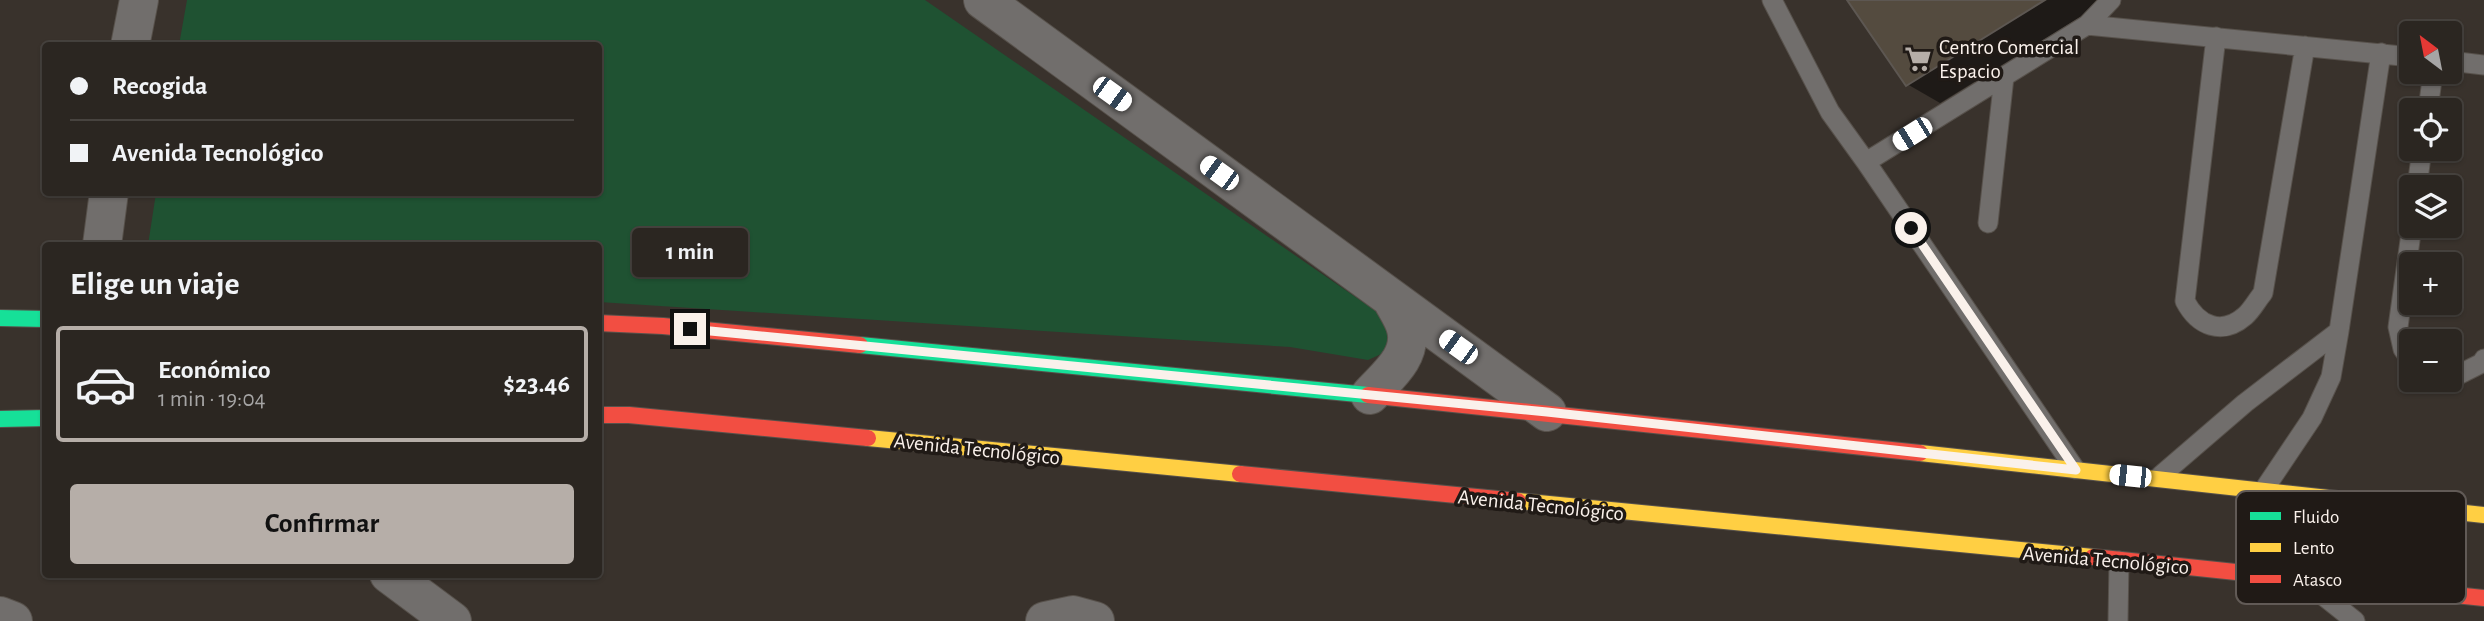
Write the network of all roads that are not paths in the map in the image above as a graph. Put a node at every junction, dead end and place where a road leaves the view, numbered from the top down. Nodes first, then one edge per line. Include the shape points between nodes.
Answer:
1 (139, 0) edge
2 (984, 0) edge
3 (1772, 0) edge
4 (2111, 0) edge
5 (2087, 25) junction
6 (2216, 37) junction
7 (131, 42) edge
8 (2305, 46) junction
9 (2381, 53) junction
10 (2399, 55) edge
11 (2462, 62) edge
12 (2484, 65) edge
13 (2004, 77) junction
14 (1866, 162) junction
15 (108, 196) edge
16 (1988, 223) dead end
17 (2410, 238) edge
18 (102, 242) edge
19 (1391, 298) junction
20 (0, 318) edge
21 (42, 319) edge
22 (602, 323) edge
23 (2339, 331) junction
24 (2399, 331) edge
25 (2484, 359) edge
26 (2462, 373) edge
27 (1370, 395) junction
28 (1547, 412) junction
29 (602, 415) edge
30 (42, 418) edge
31 (0, 419) edge
32 (2076, 470) junction
33 (2157, 478) junction
34 (2263, 491) joint
35 (2466, 513) edge
36 (2484, 515) edge
37 (2119, 561) junction
38 (2236, 571) edge
39 (400, 578) edge
40 (421, 586) edge
41 (2466, 596) edge
42 (2484, 598) edge
43 (2334, 604) edge
44 (0, 616) edge
45 (13, 621) edge
46 (452, 621) edge
47 (1045, 621) edge
48 (1095, 621) edge
49 (2118, 621) edge
50 (2355, 621) edge

1 - 7 street
2 - 19 street
3 - 14 lane via 1829,112
4 - 5 lane
5 - 6 lane
5 - 13 lane
6 - 8 lane
6 - 8 lane via 2185,301 2192,315 2207,324 2228,327 2246,315 2263,293
8 - 9 lane
9 - 10 lane
9 - 23 lane
11 - 12 lane
13 - 14 lane
13 - 16 lane
14 - 32 lane
15 - 18 street
17 - 24 lane
19 - 27 street via 1406,329 1406,347 1401,360
19 - 28 street
20 - 21 main road
22 - 27 main road
23 - 33 lane
23 - 34 lane via 2330,377 2312,418
25 - 26 lane
27 - 28 main road
28 - 32 main road
29 - 37 main road, Avenida Tecnológico
30 - 31 main road
32 - 33 main road
33 - 34 main road
35 - 36 main road
37 - 38 main road, Avenida Tecnológico
37 - 49 lane
39 - 40 street
40 - 46 street
41 - 42 main road, Avenida Tecnológico
43 - 50 lane
44 - 45 street
47 - 48 street via 1073,615

